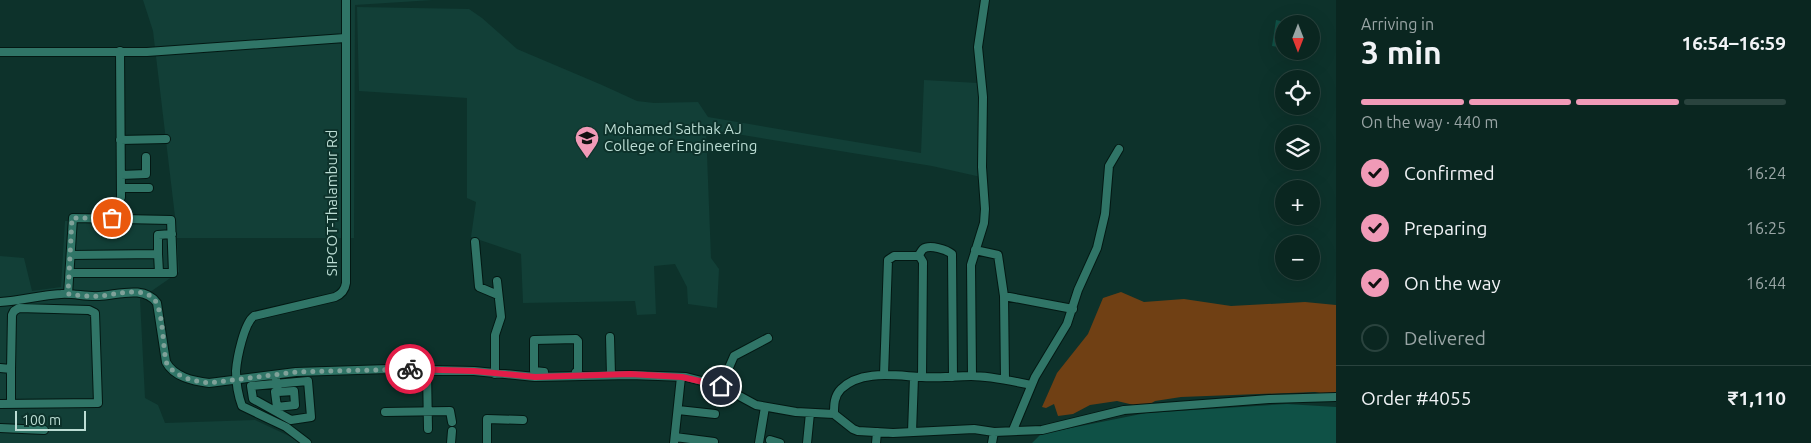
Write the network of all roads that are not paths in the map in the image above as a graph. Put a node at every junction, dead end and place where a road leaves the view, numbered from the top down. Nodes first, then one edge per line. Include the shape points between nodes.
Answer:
1 (346, 0) edge
2 (985, 0) edge
3 (345, 38) junction
4 (120, 50) junction
5 (0, 52) edge
6 (166, 139) dead end
7 (120, 140) junction
8 (1119, 149) dead end
9 (146, 157) dead end
10 (121, 175) junction
11 (121, 188) junction
12 (149, 188) dead end
13 (121, 197) dead end
14 (172, 234) junction
15 (475, 242) dead end
16 (975, 250) junction
17 (158, 254) junction
18 (71, 255) junction
19 (918, 256) junction
20 (159, 272) junction
21 (70, 274) junction
22 (497, 281) dead end
23 (68, 294) junction
24 (498, 295) junction
25 (1004, 296) junction
26 (0, 302) edge
27 (1073, 309) junction
28 (610, 337) dead end
29 (768, 338) dead end
30 (0, 368) edge
31 (11, 369) junction
32 (427, 370) junction
33 (495, 374) junction
34 (575, 374) junction
35 (535, 375) junction
36 (611, 375) junction
37 (884, 375) junction
38 (972, 376) junction
39 (682, 377) junction
40 (918, 377) junction
41 (953, 377) junction
42 (236, 379) junction
43 (276, 379) junction
44 (1005, 379) junction
45 (1032, 385) junction
46 (721, 386) junction
47 (278, 392) dead end
48 (1336, 397) edge
49 (0, 404) edge
50 (11, 404) junction
51 (765, 407) junction
52 (678, 410) junction
53 (385, 412) dead end
54 (428, 412) junction
55 (810, 412) junction
56 (715, 414) dead end
57 (834, 414) junction
58 (523, 420) dead end
59 (452, 422) dead end
60 (0, 428) edge
61 (428, 429) dead end
62 (44, 430) dead end
63 (1013, 430) junction
64 (452, 431) dead end
65 (877, 432) junction
66 (912, 432) junction
67 (994, 432) junction
68 (675, 440) edge
69 (770, 440) dead end
70 (714, 442) dead end
71 (307, 443) edge
72 (451, 443) edge
73 (487, 443) edge
74 (759, 443) edge
75 (780, 443) edge
76 (807, 443) edge
77 (876, 443) edge
78 (992, 443) edge

1 - 3 street, SIPCOT-Thalambur Rd
2 - 16 street via 978,47 985,209
3 - 4 street via 147,52
3 - 42 street, SIPCOT-Thalambur Rd via 345,289 335,297 251,318 240,350
4 - 5 street
4 - 7 street
6 - 7 street
7 - 10 street
8 - 27 street via 1109,166 1102,232
9 - 10 street via 146,174
10 - 11 street
11 - 12 street
11 - 13 street
14 - 17 street via 158,235
14 - 18 street via 170,220 74,218
14 - 20 street via 174,271
15 - 24 street via 479,287
16 - 25 street via 998,255
16 - 38 street via 971,265
17 - 18 street
17 - 20 street
18 - 21 street
19 - 37 street via 894,256 888,260
19 - 40 street via 923,262
19 - 41 street via 929,247 952,254
20 - 21 street
21 - 23 street
22 - 24 street
23 - 26 street
23 - 42 street via 89,297 136,292 148,295 157,303 169,368 209,383
24 - 33 street via 501,317 495,335
25 - 27 street
25 - 44 street
27 - 45 street
28 - 36 street
29 - 46 street via 734,356
30 - 31 street
31 - 50 street
31 - 50 street via 12,315 16,309 89,310 94,313 98,403
32 - 33 street
32 - 43 street via 388,369
32 - 54 street
33 - 35 street
34 - 35 street
34 - 35 street via 578,371 578,340 534,340
34 - 36 street
36 - 39 street
37 - 40 street
37 - 57 street via 860,379 841,389 834,402
38 - 41 street
38 - 44 street
39 - 46 street
39 - 52 street
40 - 41 street
40 - 66 street
42 - 43 street
42 - 71 street, SIPCOT-Thalambur Rd via 242,406 286,427
43 - 43 street via 251,386 253,399 291,420 311,417 308,381
43 - 47 street
44 - 45 street
45 - 63 street
46 - 51 street
48 - 63 street via 1124,410 1032,432
49 - 50 street
51 - 55 street
51 - 74 street
52 - 56 street
52 - 68 street
53 - 54 street
54 - 59 street via 450,411
54 - 61 street
55 - 57 street
55 - 76 street
57 - 65 street via 853,429
58 - 73 street via 487,419
60 - 62 street
63 - 67 street
64 - 72 street
65 - 66 street
65 - 77 street
66 - 67 street via 974,429
67 - 78 street
68 - 70 street
69 - 75 street

